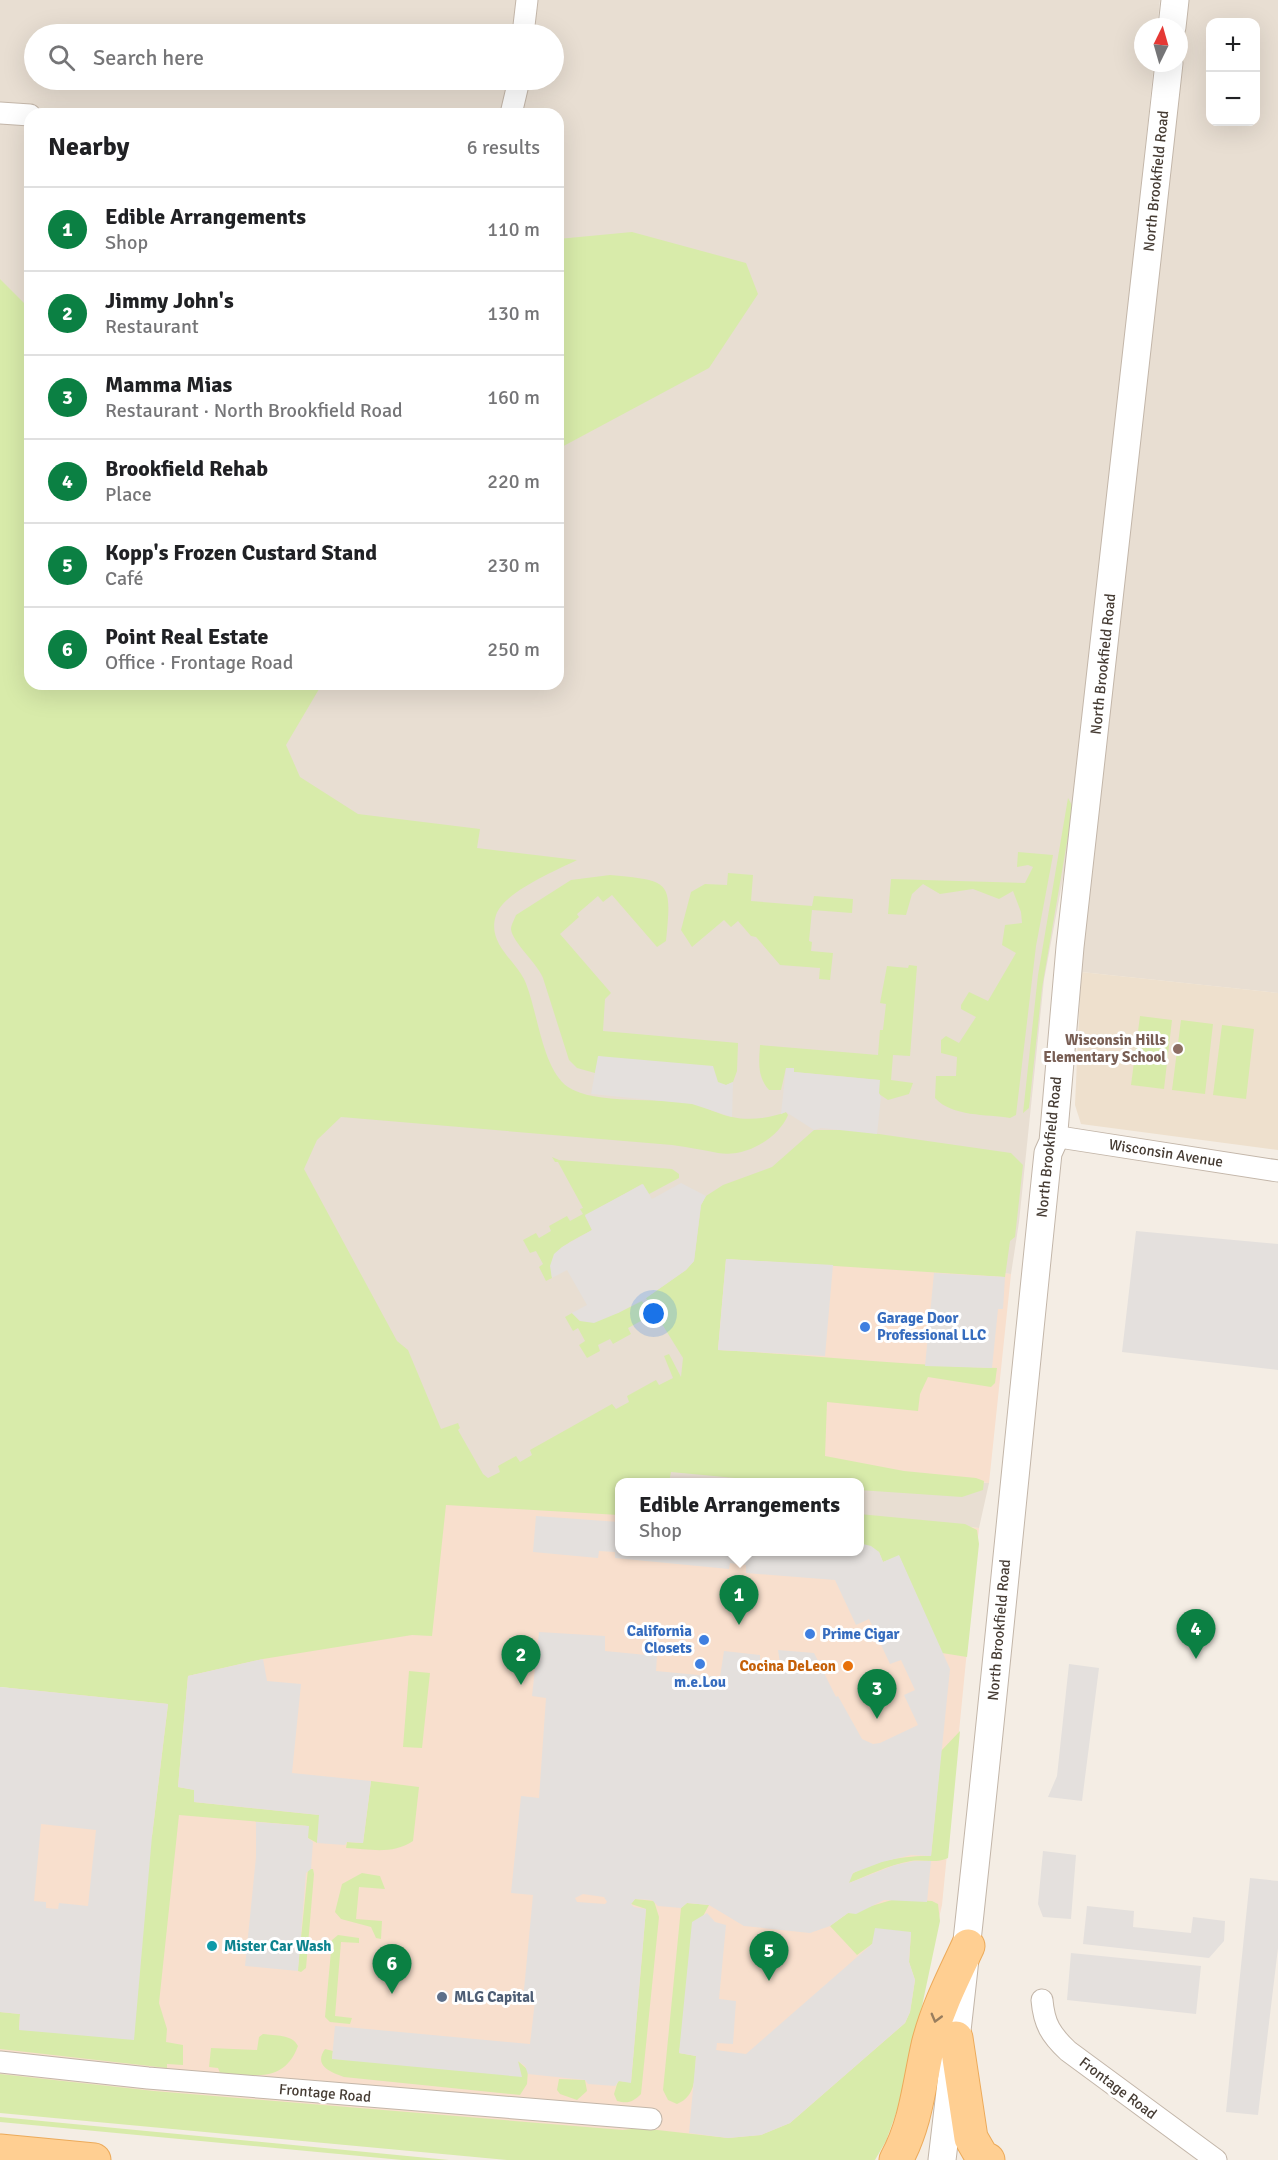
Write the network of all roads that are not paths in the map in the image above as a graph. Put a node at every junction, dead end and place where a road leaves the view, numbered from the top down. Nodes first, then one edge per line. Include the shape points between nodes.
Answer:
1 (527, 0) edge
2 (1175, 0) edge
3 (1173, 18) edge
4 (524, 24) edge
5 (1168, 72) edge
6 (517, 90) edge
7 (512, 108) edge
8 (0, 112) edge
9 (24, 114) edge
10 (1053, 1136) junction
11 (1278, 1171) edge
12 (968, 1946) junction
13 (1042, 2000) dead end
14 (957, 2038) junction
15 (0, 2061) edge
16 (651, 2120) dead end
17 (0, 2151) edge
18 (94, 2160) edge
19 (896, 2160) edge
20 (942, 2160) edge
21 (988, 2160) edge
22 (1216, 2160) edge

1 - 4 street
2 - 3 street
5 - 10 street, North Brookfield Road via 1067,971
6 - 7 street
8 - 9 street
10 - 11 street, Wisconsin Avenue
10 - 12 street, North Brookfield Road via 1048,1153
12 - 14 street, North Brookfield Road
12 -> 19 main road via 939,2007 917,2107
13 - 22 street, Frontage Road via 1046,2025 1068,2051
14 - 20 street, North Brookfield Road
14 - 21 main road via 971,2138
15 - 16 street, Frontage Road via 148,2078
17 - 18 main road

